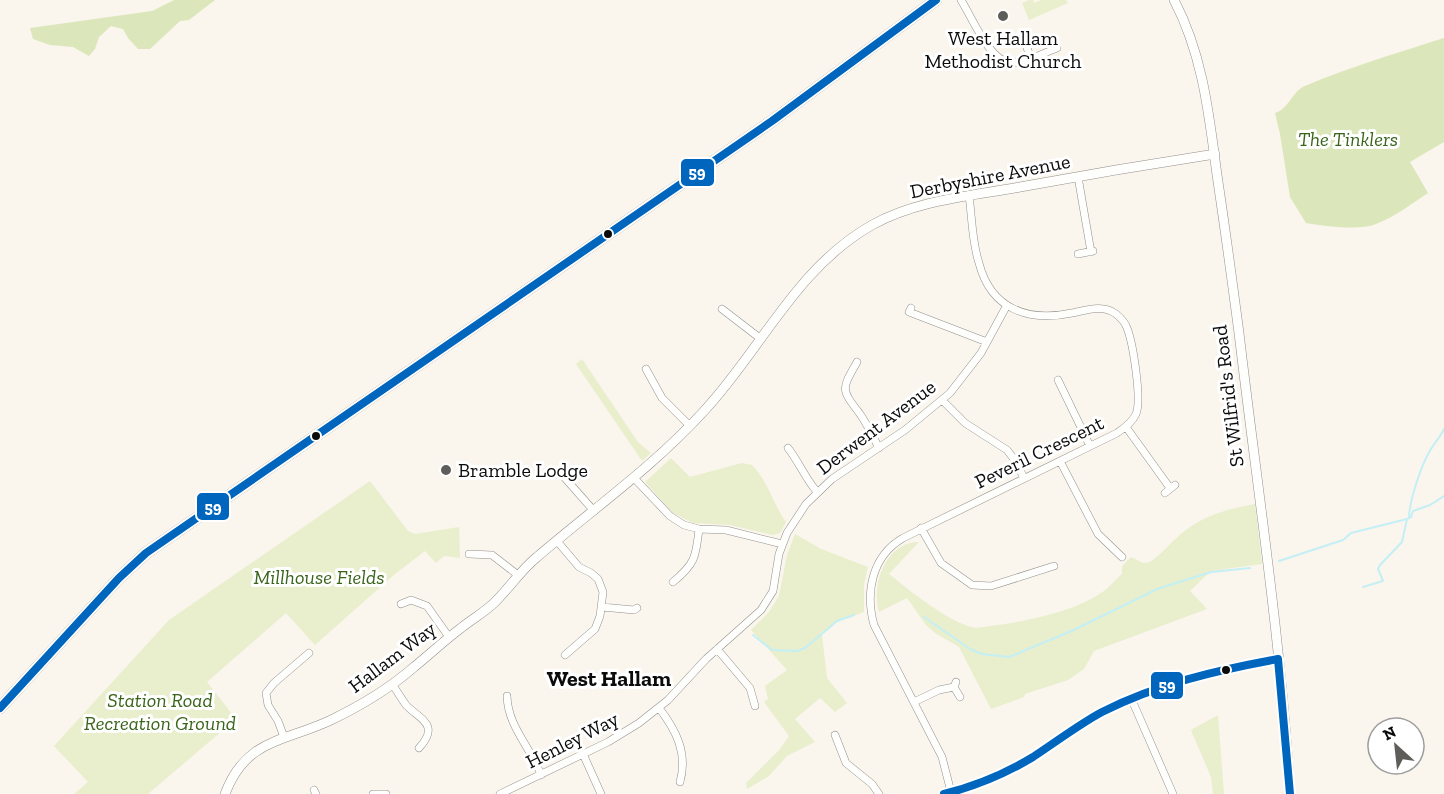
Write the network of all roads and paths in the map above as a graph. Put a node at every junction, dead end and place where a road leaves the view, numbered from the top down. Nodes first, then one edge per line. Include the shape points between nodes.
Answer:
1 (936, 0) edge
2 (961, 0) edge
3 (1174, 0) edge
4 (1027, 48) dead end
5 (1057, 48) dead end
6 (1031, 58) junction
7 (1215, 154) junction
8 (1078, 177) junction
9 (969, 195) junction
10 (1078, 254) dead end
11 (1007, 305) junction
12 (722, 309) dead end
13 (911, 309) dead end
14 (736, 321) junction
15 (730, 328) dead end
16 (761, 339) junction
17 (987, 342) junction
18 (857, 362) dead end
19 (646, 369) dead end
20 (1058, 380) dead end
21 (1063, 390) junction
22 (1055, 394) dead end
23 (942, 400) junction
24 (690, 426) junction
25 (1125, 427) junction
26 (1090, 446) junction
27 (788, 448) dead end
28 (879, 448) junction
29 (1060, 461) junction
30 (541, 475) dead end
31 (634, 478) junction
32 (1024, 478) junction
33 (1170, 489) dead end
34 (817, 492) junction
35 (594, 511) junction
36 (921, 528) junction
37 (699, 529) junction
38 (557, 541) junction
39 (782, 544) junction
40 (469, 554) dead end
41 (1122, 557) dead end
42 (1054, 566) dead end
43 (1040, 571) junction
44 (518, 575) junction
45 (1042, 579) dead end
46 (673, 582) dead end
47 (407, 592) dead end
48 (408, 600) junction
49 (401, 604) dead end
50 (602, 607) junction
51 (637, 608) dead end
52 (449, 637) junction
53 (717, 649) junction
54 (309, 653) dead end
55 (565, 655) dead end
56 (1278, 659) junction
57 (392, 684) junction
58 (507, 696) dead end
59 (960, 697) dead end
60 (1131, 698) junction
61 (914, 702) junction
62 (498, 705) dead end
63 (507, 705) junction
64 (755, 706) dead end
65 (0, 708) edge
66 (659, 708) junction
67 (835, 735) dead end
68 (284, 737) junction
69 (419, 747) dead end
70 (840, 751) junction
71 (583, 754) junction
72 (832, 754) dead end
73 (541, 774) junction
74 (680, 782) dead end
75 (378, 784) dead end
76 (948, 793) edge
77 (225, 794) edge
78 (375, 794) edge
79 (386, 794) edge
80 (500, 794) edge
81 (601, 794) edge
82 (879, 794) edge
83 (1173, 794) edge
84 (1290, 794) edge

1 - 65 main road via 772,122 146,553
2 - 6 street via 995,56 1011,63
3 - 7 street, St Wilfrid's Road via 1198,56
4 - 6 street
5 - 6 street
7 - 8 street, Derbyshire Avenue
7 - 56 street, St Wilfrid's Road
8 - 9 street, Derbyshire Avenue
8 - 10 street via 1093,251
9 - 11 street, Peveril Crescent via 978,263 991,290
9 - 16 street, Derbyshire Avenue via 899,213 847,242 801,284
11 - 17 street, Derwent Avenue
11 - 25 street, Peveril Crescent via 1038,317 1096,308 1112,311 1121,318 1128,332 1138,399 1136,414
12 - 14 street
13 - 17 street via 909,312
14 - 15 street
14 - 16 street
16 - 24 street, Derbyshire Avenue
17 - 23 street, Derwent Avenue via 965,376
18 - 28 street via 846,382 846,395
19 - 24 street via 662,398
20 - 21 street
21 - 22 street
21 - 26 street
23 - 28 street, Derwent Avenue
23 - 32 street via 965,423 1007,450
24 - 31 street, Derbyshire Avenue
25 - 26 street, Peveril Crescent
25 - 33 street
26 - 29 street, Peveril Crescent
27 - 34 street
28 - 34 street, Derwent Avenue
29 - 32 street, Peveril Crescent
29 - 41 street via 1096,532 1113,543
30 - 35 street via 553,471 568,479
31 - 35 street, Hallam Way
31 - 37 street via 670,516
32 - 36 street, Peveril Crescent
34 - 39 street, Derwent Avenue via 798,514
35 - 38 street, Hallam Way
36 - 43 street via 941,563 972,585 991,586
36 - 61 street, Peveril Crescent via 886,550 875,568 871,594 874,625
37 - 39 street via 720,529
37 - 46 street via 693,564
38 - 44 street, Hallam Way
38 - 50 street via 579,567 600,583
39 - 53 street, Henley Way via 775,584 767,603
40 - 44 street via 492,555
42 - 43 street
43 - 45 street
44 - 52 street, Hallam Way via 490,607
47 - 48 street
48 - 49 street
48 - 52 street via 427,606
50 - 51 street
50 - 55 street via 596,628
52 - 57 street, Hallam Way
53 - 64 street via 757,696
53 - 66 street, Henley Way
54 - 68 street via 263,692
56 - 60 street via 1197,675
56 - 84 street, St Wilfrid's Road
57 - 68 street, Hallam Way via 328,721
57 - 69 street via 431,729
58 - 63 street
59 - 61 street via 955,684
60 - 76 street via 1090,719 1009,771
60 - 83 street
61 - 76 street, Peveril Crescent via 942,757
62 - 63 street
63 - 73 street via 510,718
66 - 71 street, Henley Way
66 - 74 street via 680,742 686,773
67 - 70 street
68 - 77 street, Hallam Way via 247,758 233,775
70 - 72 street
70 - 82 street via 850,767
71 - 73 street, Henley Way
71 - 81 street
73 - 80 street, Henley Way
75 - 78 street
78 - 79 street

